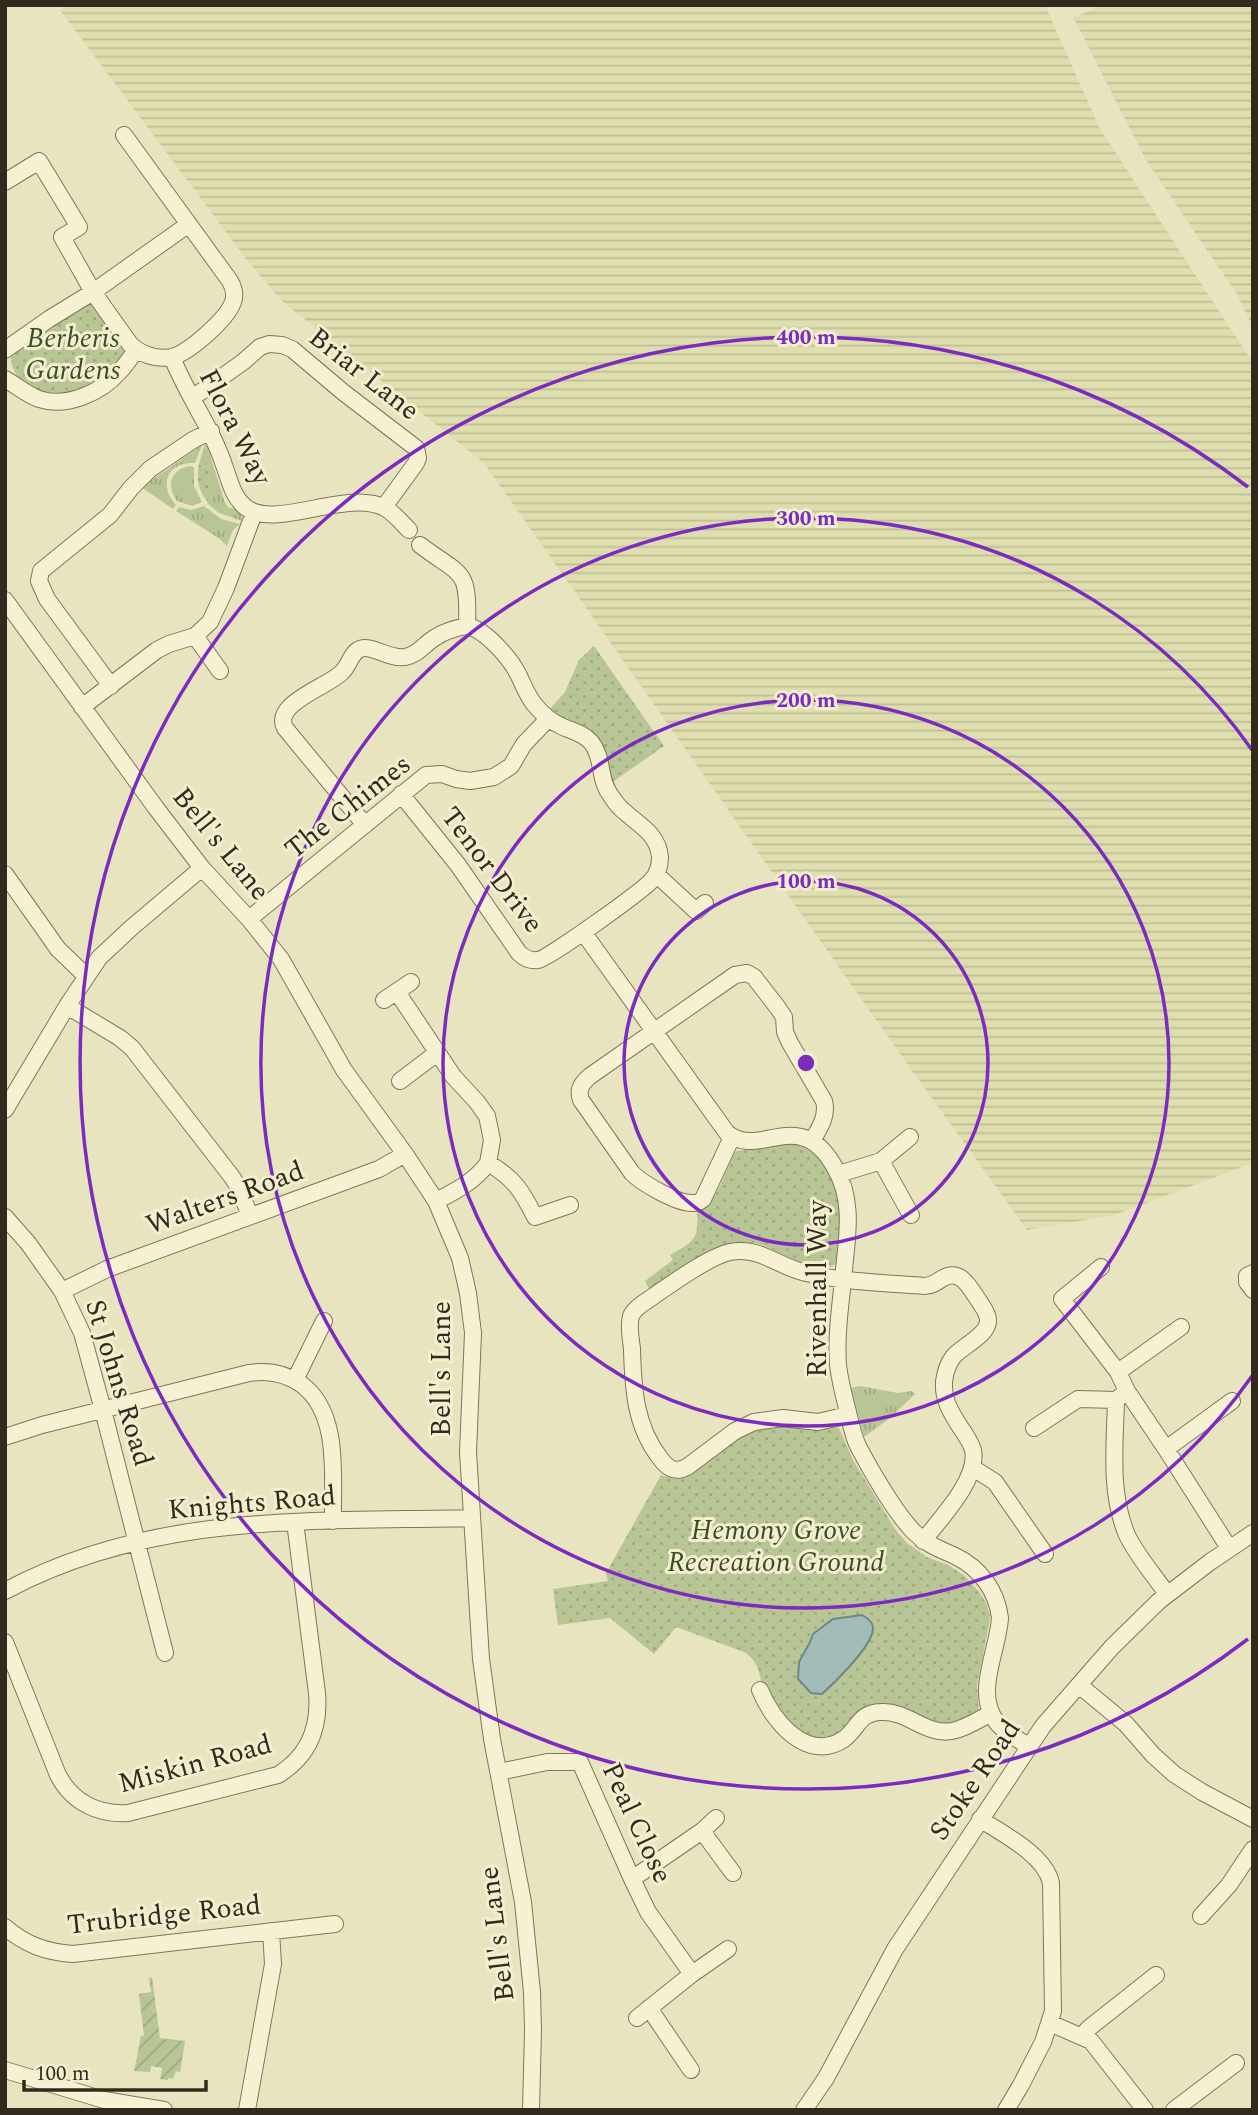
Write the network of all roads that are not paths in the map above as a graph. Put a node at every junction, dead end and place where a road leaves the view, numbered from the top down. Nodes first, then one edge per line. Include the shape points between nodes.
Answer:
1 (124, 135) dead end
2 (5, 182) edge
3 (189, 224) junction
4 (93, 292) junction
5 (6, 347) edge
6 (136, 350) junction
7 (172, 357) junction
8 (5, 379) edge
9 (192, 398) junction
10 (211, 430) junction
11 (384, 508) junction
12 (254, 513) junction
13 (409, 530) dead end
14 (420, 545) dead end
15 (5, 600) edge
16 (467, 626) junction
17 (195, 636) junction
18 (220, 671) dead end
19 (111, 686) junction
20 (82, 707) junction
21 (548, 719) junction
22 (401, 794) junction
23 (365, 825) junction
24 (202, 868) junction
25 (5, 874) edge
26 (656, 874) junction
27 (705, 903) dead end
28 (248, 919) junction
29 (583, 932) junction
30 (86, 976) junction
31 (411, 982) dead end
32 (68, 1006) junction
33 (654, 1032) junction
34 (437, 1053) junction
35 (400, 1081) dead end
36 (5, 1111) edge
37 (732, 1137) junction
38 (910, 1137) dead end
39 (812, 1141) junction
40 (405, 1154) junction
41 (881, 1161) junction
42 (488, 1163) junction
43 (839, 1174) junction
44 (436, 1201) junction
45 (570, 1205) dead end
46 (911, 1214) dead end
47 (250, 1216) junction
48 (5, 1217) edge
49 (1101, 1267) dead end
50 (1253, 1273) edge
51 (843, 1278) junction
52 (1253, 1290) edge
53 (62, 1291) junction
54 (324, 1321) dead end
55 (1181, 1327) dead end
56 (1118, 1372) junction
57 (295, 1380) junction
58 (1121, 1395) junction
59 (1232, 1401) dead end
60 (103, 1410) junction
61 (848, 1415) junction
62 (1034, 1428) dead end
63 (5, 1437) edge
64 (1166, 1448) junction
65 (973, 1468) junction
66 (472, 1518) junction
67 (333, 1521) junction
68 (295, 1522) junction
69 (1253, 1533) edge
70 (137, 1541) junction
71 (923, 1541) junction
72 (1229, 1548) junction
73 (1045, 1554) dead end
74 (5, 1591) edge
75 (1167, 1594) junction
76 (5, 1642) edge
77 (165, 1653) dead end
78 (1079, 1685) junction
79 (760, 1690) dead end
80 (991, 1713) junction
81 (1029, 1746) junction
82 (499, 1772) junction
83 (716, 1818) dead end
84 (980, 1819) junction
85 (1253, 1819) edge
86 (702, 1831) junction
87 (1253, 1849) edge
88 (733, 1873) dead end
89 (632, 1879) junction
90 (1201, 1916) dead end
91 (335, 1924) dead end
92 (5, 1927) edge
93 (271, 1931) junction
94 (728, 1950) dead end
95 (692, 1974) junction
96 (1156, 1975) dead end
97 (1050, 2023) junction
98 (1083, 2036) junction
99 (1236, 2063) dead end
100 (5, 2070) edge
101 (691, 2070) dead end
102 (164, 2110) edge
103 (247, 2110) edge
104 (531, 2110) edge
105 (804, 2110) edge
106 (1006, 2110) edge
107 (1145, 2110) edge
108 (1174, 2110) edge

1 - 3 street
2 - 4 street via 38,161 79,227 62,237
3 - 4 street
3 - 7 street via 230,281 234,298 210,330
4 - 5 street
4 - 6 street
6 - 7 street
6 - 8 street via 118,374 76,399 37,398
7 - 9 street, Flora Way
9 - 10 street, Flora Way
9 - 11 street, Briar Lane via 264,345 292,349 416,448 416,463
10 - 12 street, Flora Way via 231,487
10 - 19 street via 150,470 110,515 41,571 39,581 47,599
11 - 12 street, Flora Way via 351,503 272,515
11 - 13 street
12 - 17 street via 217,609
14 - 16 street via 456,569 463,580 468,593
15 - 20 street, Bell's Lane
16 - 21 street via 490,639
16 - 23 street via 443,633 403,658 359,649 341,673 311,691 282,717 285,728
17 - 18 street
17 - 19 street via 158,650
19 - 20 street
20 - 24 street, Bell's Lane
21 - 22 street, The Chimes via 501,774 470,781 430,774
21 - 26 street via 592,744 606,789 656,842 660,855
22 - 23 street, The Chimes
22 - 29 street, Tenor Drive via 458,865 521,956 544,959
23 - 28 street, The Chimes
24 - 28 street, Bell's Lane
24 - 30 street via 113,944
25 - 30 street via 58,949
26 - 27 street via 696,911
26 - 29 street, Tenor Drive
28 - 40 street, Bell's Lane via 281,959 344,1070
29 - 33 street
30 - 32 street
31 - 34 street via 390,996
32 - 36 street
32 - 47 street via 120,1038 142,1058 232,1177
33 - 37 street
33 - 37 street via 580,1087 581,1100 632,1173 684,1202 700,1202
33 - 39 street via 734,975 754,977 784,1017 790,1043 824,1101 823,1120
34 - 35 street
34 - 42 street via 487,1116 492,1140
37 - 39 street via 748,1141 790,1135
38 - 41 street
39 - 43 street, Rivenhall Way
40 - 44 street, Bell's Lane
40 - 47 street, Walters Road via 379,1169
41 - 43 street
41 - 46 street
42 - 44 street via 467,1184
42 - 45 street via 518,1186 535,1217
43 - 51 street, Rivenhall Way via 849,1207
44 - 66 street, Bell's Lane via 460,1258 472,1316 468,1452
47 - 53 street, Walters Road via 107,1269
48 - 53 street, St Johns Road
49 - 56 street via 1062,1298
50 - 52 street via 1247,1276
51 - 61 street, Rivenhall Way via 838,1356
51 - 61 street via 797,1271 750,1252 720,1255 636,1308 630,1322 631,1372 645,1434 665,1465 676,1470 688,1467 754,1422 783,1418 818,1422
51 - 65 street via 924,1286 951,1276 966,1282 988,1316 987,1328 951,1360 944,1391 972,1447
53 - 60 street, St Johns Road via 82,1333
54 - 57 street
55 - 56 street
56 - 58 street
57 - 60 street via 278,1373 249,1373
57 - 67 street via 315,1397 328,1421
58 - 62 street via 1078,1399
58 - 64 street
58 - 75 street via 1115,1488 1122,1520 1137,1552
59 - 64 street
60 - 63 street
60 - 70 street, St Johns Road
61 - 71 street, Rivenhall Way via 858,1447 906,1524
64 - 72 street
65 - 71 street
65 - 73 street via 995,1482
66 - 67 street, Knights Road
66 - 82 street, Bell's Lane via 484,1685
67 - 68 street, Knights Road
68 - 70 street, Knights Road via 191,1530
68 - 76 street, Miskin Road via 318,1719 307,1749 278,1774 128,1813 107,1813 85,1804 68,1791 58,1775
69 - 72 street, Stoke Road
70 - 74 street, Knights Road via 61,1565
70 - 77 street, St Johns Road
71 - 80 street, Rivenhall Way via 972,1567 996,1598 999,1626 987,1688
72 - 75 street, Stoke Road
75 - 78 street, Stoke Road
78 - 81 street, Stoke Road
78 - 85 street via 1126,1724 1174,1774
79 - 80 street via 785,1730 814,1745 842,1740 871,1713 895,1713 948,1732
80 - 81 street via 1004,1730
81 - 84 street, Stoke Road
82 - 89 street, Peal Close via 548,1762 580,1762
82 - 104 street, Bell's Lane via 528,1942
83 - 86 street
84 - 97 street via 1038,1859 1050,1878 1054,1994
84 - 105 street, Stoke Road via 889,1958 830,2072
86 - 88 street
86 - 89 street
87 - 90 street
89 - 95 street, Peal Close via 648,1912
91 - 93 street, Trubridge Road
92 - 93 street, Trubridge Road via 39,1949 73,1954
93 - 103 street via 272,1969
94 - 95 street
95 - 101 street via 643,2013
96 - 98 street
97 - 98 street
97 - 106 street
98 - 107 street
99 - 108 street
100 - 102 street via 104,2100

